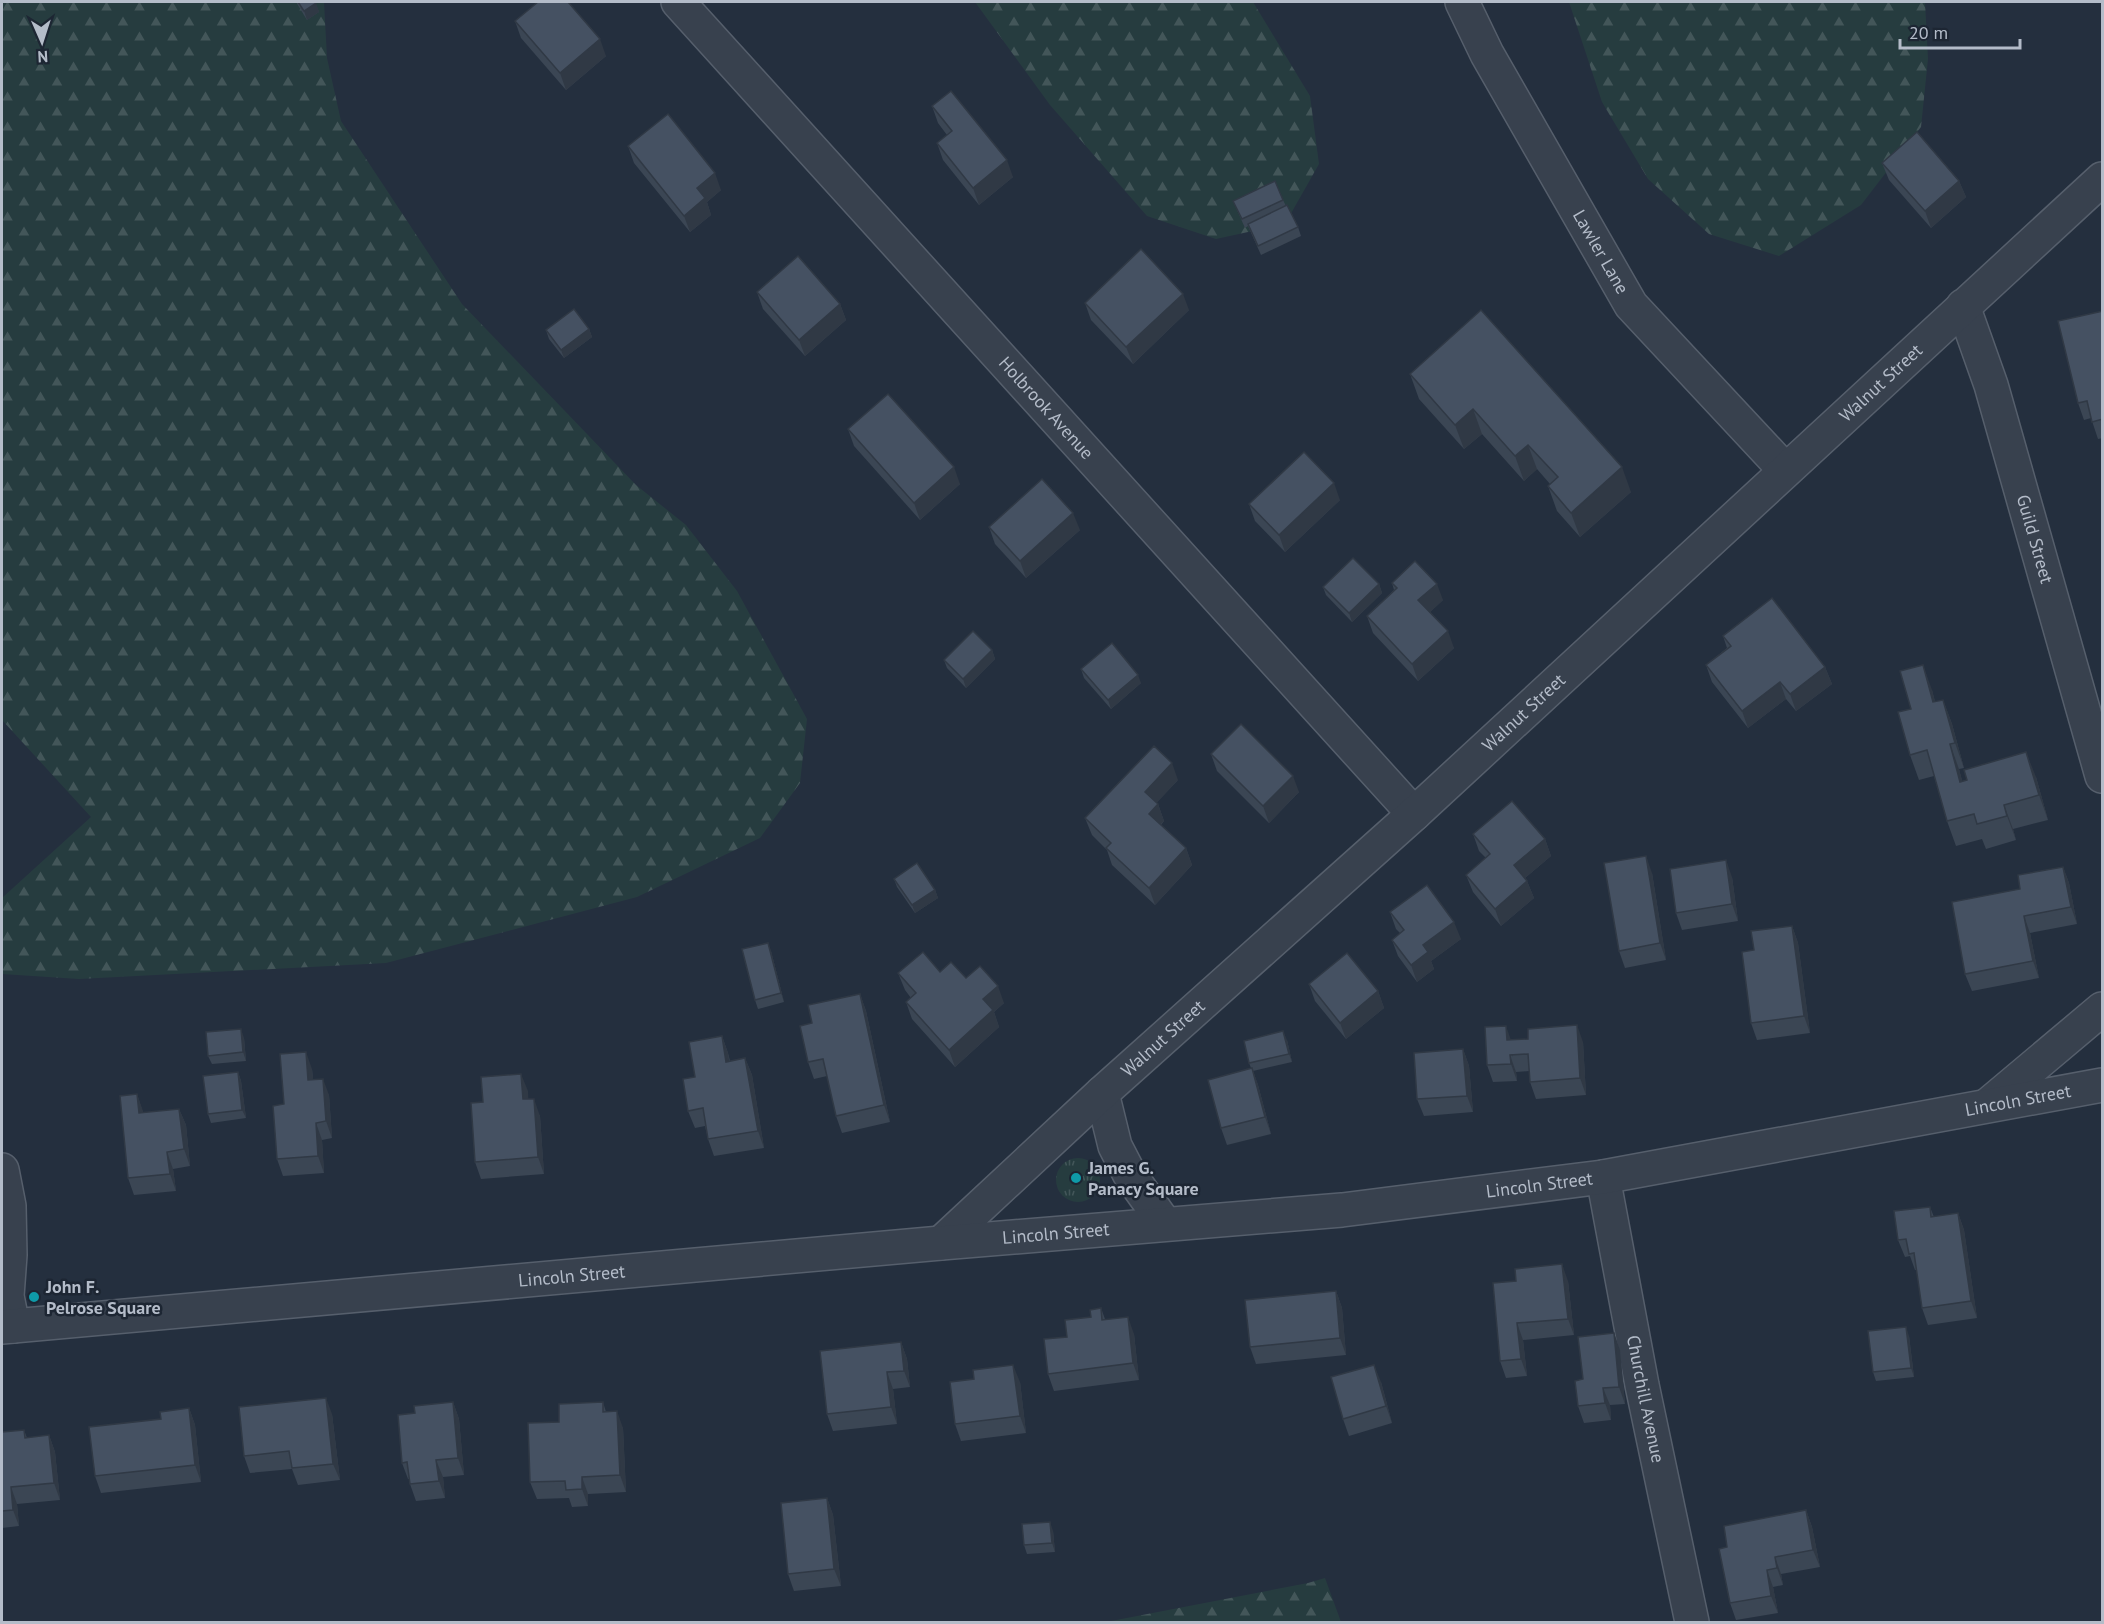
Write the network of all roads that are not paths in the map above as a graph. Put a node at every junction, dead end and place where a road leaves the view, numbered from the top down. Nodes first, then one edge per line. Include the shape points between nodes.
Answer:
1 (678, 2) edge
2 (1462, 2) edge
3 (2103, 179) edge
4 (1963, 306) junction
5 (1785, 470) junction
6 (2103, 776) edge
7 (1414, 814) junction
8 (2103, 1009) edge
9 (2103, 1085) edge
10 (1102, 1093) junction
11 (1985, 1107) junction
12 (2, 1170) edge
13 (1603, 1177) junction
14 (1165, 1224) junction
15 (941, 1242) junction
16 (7, 1326) edge
17 (1692, 1623) edge

1 - 7 street, Holbrook Avenue
2 - 5 street, Lawler Lane via 1487,54 1631,304
3 - 4 street, Walnut Street
4 - 5 street, Walnut Street
4 - 6 street, Guild Street via 1991,385
5 - 7 street, Walnut Street
7 - 10 street, Walnut Street
8 - 11 street
9 - 11 street, Lincoln Street
10 - 14 street via 1115,1146 1130,1175
10 - 15 street, Walnut Street
11 - 13 street, Lincoln Street
12 - 16 street via 9,1206
13 - 14 street, Lincoln Street via 1342,1210
13 - 17 street, Churchill Avenue
14 - 15 street, Lincoln Street
15 - 16 street, Lincoln Street

